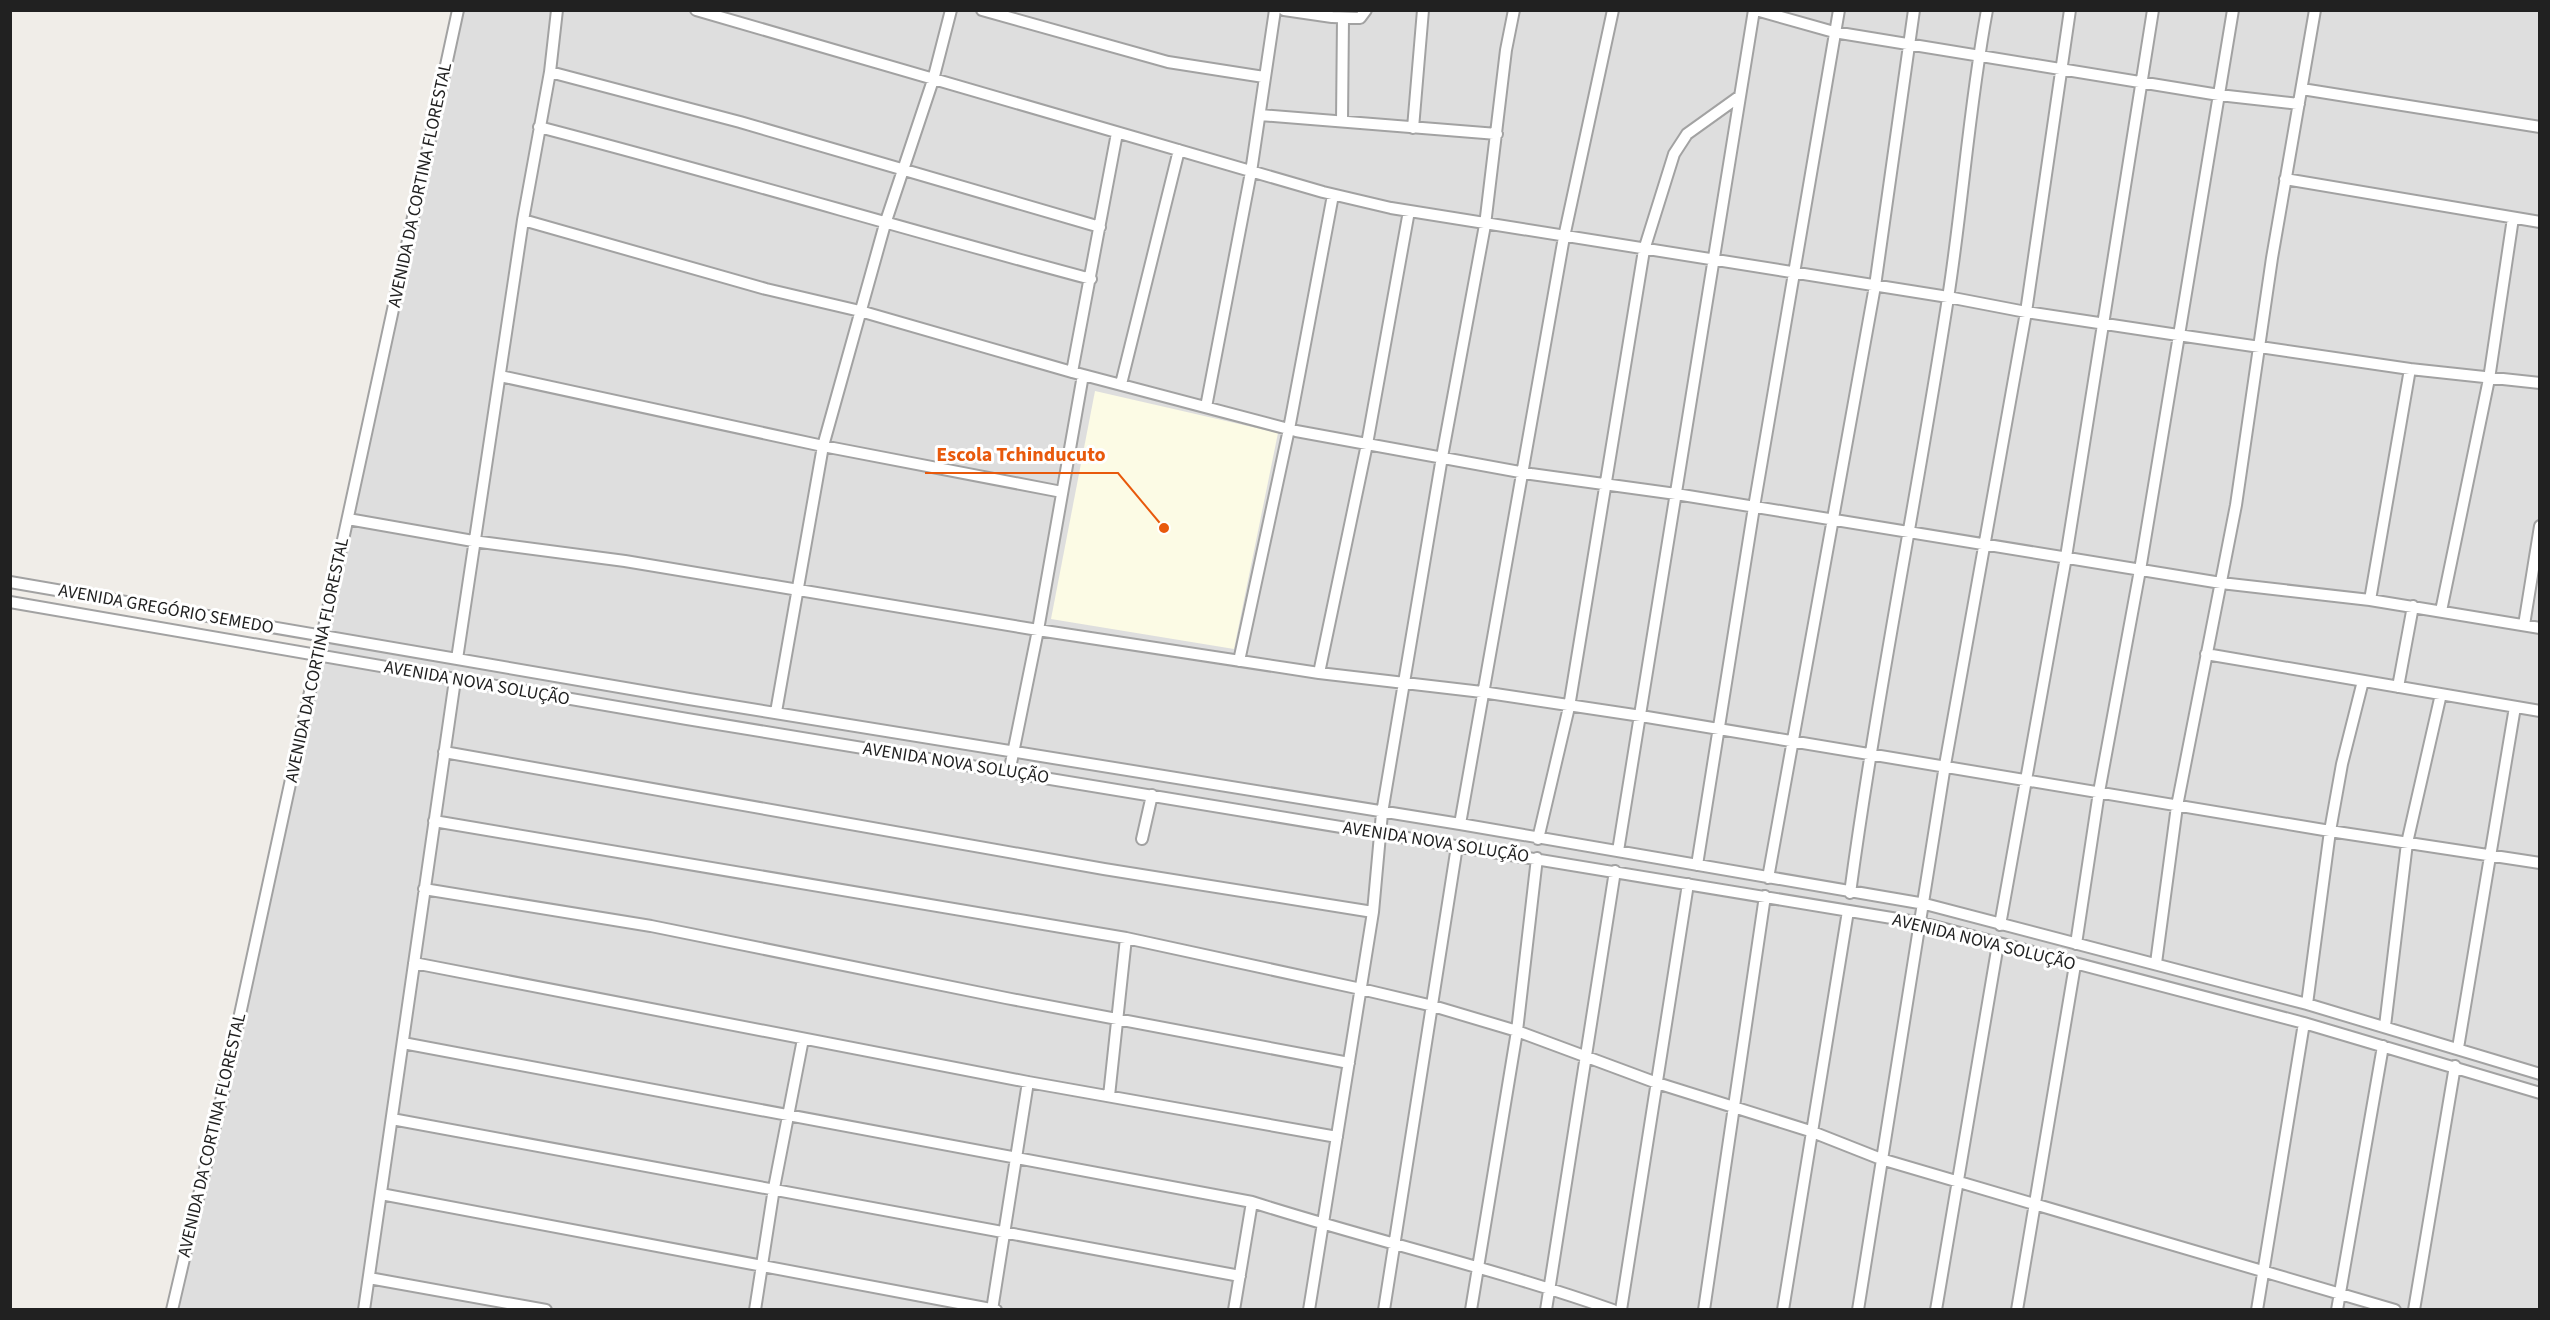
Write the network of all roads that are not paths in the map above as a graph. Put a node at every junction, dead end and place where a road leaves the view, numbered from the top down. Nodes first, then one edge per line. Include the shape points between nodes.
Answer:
1 (458, 10) edge
2 (557, 10) edge
3 (696, 10) edge
4 (951, 10) edge
5 (982, 10) edge
6 (1275, 10) edge
7 (1284, 10) edge
8 (1366, 10) edge
9 (1423, 10) edge
10 (1514, 10) edge
11 (1613, 10) edge
12 (1755, 10) edge
13 (1839, 10) edge
14 (1914, 10) edge
15 (1987, 10) edge
16 (2070, 10) edge
17 (2153, 10) edge
18 (2233, 10) edge
19 (2314, 10) edge
20 (1342, 18) junction
21 (1834, 32) junction
22 (1908, 44) junction
23 (1978, 56) junction
24 (2060, 69) junction
25 (550, 72) junction
26 (1264, 77) junction
27 (933, 80) junction
28 (2142, 82) junction
29 (2302, 89) junction
30 (2219, 95) junction
31 (1740, 96) junction
32 (2299, 104) junction
33 (1260, 115) junction
34 (1342, 121) junction
35 (539, 127) junction
36 (2540, 127) edge
37 (1413, 128) junction
38 (1117, 133) junction
39 (1497, 135) junction
40 (1179, 150) junction
41 (903, 172) junction
42 (1251, 172) junction
43 (2285, 179) junction
44 (1333, 195) junction
45 (1409, 212) junction
46 (2513, 218) junction
47 (523, 220) junction
48 (2540, 222) edge
49 (885, 224) junction
50 (1485, 225) junction
51 (1100, 227) junction
52 (1564, 237) junction
53 (1644, 250) junction
54 (1714, 261) junction
55 (1794, 273) junction
56 (1091, 279) junction
57 (1875, 286) junction
58 (1948, 297) junction
59 (860, 311) junction
60 (2026, 312) junction
61 (2104, 324) junction
62 (2178, 335) junction
63 (2259, 346) junction
64 (2410, 369) junction
65 (1077, 373) junction
66 (500, 376) junction
67 (2489, 379) junction
68 (1121, 384) junction
69 (2540, 384) edge
70 (1206, 407) junction
71 (1288, 429) junction
72 (1367, 444) junction
73 (823, 446) junction
74 (1442, 457) junction
75 (1521, 472) junction
76 (1606, 484) junction
77 (1062, 492) junction
78 (1677, 494) junction
79 (1754, 507) junction
80 (348, 519) junction
81 (1831, 520) junction
82 (2540, 526) edge
83 (1908, 531) junction
84 (473, 541) junction
85 (1984, 543) junction
86 (2066, 557) junction
87 (2140, 570) junction
88 (10, 582) edge
89 (2221, 583) junction
90 (800, 590) junction
91 (2370, 600) junction
92 (10, 602) edge
93 (2413, 606) junction
94 (2441, 611) junction
95 (2523, 625) junction
96 (2540, 628) edge
97 (1038, 630) junction
98 (322, 636) junction
99 (2206, 654) junction
100 (318, 657) junction
101 (457, 659) junction
102 (1239, 661) junction
103 (1319, 674) junction
104 (455, 680) junction
105 (2363, 681) junction
106 (1406, 683) junction
107 (2398, 687) junction
108 (1482, 692) junction
109 (2440, 694) junction
110 (1569, 707) junction
111 (2515, 707) junction
112 (2540, 711) edge
113 (776, 712) junction
114 (1641, 716) junction
115 (1719, 730) junction
116 (1792, 740) junction
117 (444, 752) junction
118 (1012, 753) junction
119 (1869, 753) junction
120 (1945, 765) junction
121 (1009, 773) junction
122 (2026, 779) junction
123 (2099, 792) junction
124 (1152, 795) junction
125 (2177, 806) junction
126 (1382, 813) junction
127 (434, 821) junction
128 (1460, 824) junction
129 (2330, 831) junction
130 (1380, 833) junction
131 (1142, 839) dead end
132 (1538, 839) junction
133 (2407, 843) junction
134 (1457, 846) junction
135 (1618, 851) junction
136 (2489, 855) junction
137 (1537, 858) junction
138 (2540, 863) edge
139 (1697, 865) junction
140 (1616, 871) junction
141 (1768, 878) junction
142 (1688, 884) junction
143 (424, 889) junction
144 (1850, 893) junction
145 (1765, 896) junction
146 (1925, 904) junction
147 (1848, 910) junction
148 (1373, 912) junction
149 (1922, 923) junction
150 (2000, 925) junction
151 (1126, 938) junction
152 (1998, 944) junction
153 (2076, 945) junction
154 (414, 963) junction
155 (2156, 963) junction
156 (2075, 965) junction
157 (1361, 989) junction
158 (2307, 1004) junction
159 (1433, 1006) junction
160 (1116, 1018) junction
161 (2304, 1023) junction
162 (2385, 1026) junction
163 (1517, 1031) junction
164 (803, 1039) junction
165 (403, 1043) junction
166 (2383, 1046) junction
167 (2458, 1048) junction
168 (1587, 1058) junction
169 (1349, 1063) junction
170 (2454, 1066) junction
171 (2540, 1074) edge
172 (1028, 1082) junction
173 (1657, 1083) junction
174 (2540, 1093) edge
175 (1109, 1096) junction
176 (1734, 1108) junction
177 (789, 1115) junction
178 (392, 1119) junction
179 (1810, 1131) junction
180 (1337, 1137) junction
181 (1017, 1156) junction
182 (1881, 1159) junction
183 (1957, 1180) junction
184 (774, 1188) junction
185 (381, 1194) junction
186 (1252, 1202) junction
187 (2034, 1204) junction
188 (1323, 1224) junction
189 (1004, 1233) junction
190 (1395, 1245) junction
191 (763, 1266) junction
192 (1478, 1268) junction
193 (2263, 1271) junction
194 (1240, 1276) junction
195 (369, 1278) junction
196 (1550, 1287) junction
197 (2340, 1293) junction
198 (994, 1309) edge
199 (172, 1310) edge
200 (364, 1310) edge
201 (546, 1310) edge
202 (755, 1310) edge
203 (1234, 1310) edge
204 (1309, 1310) edge
205 (1384, 1310) edge
206 (1471, 1310) edge
207 (1546, 1310) edge
208 (1612, 1310) edge
209 (1621, 1310) edge
210 (1704, 1310) edge
211 (1782, 1310) edge
212 (1858, 1310) edge
213 (1936, 1310) edge
214 (2017, 1310) edge
215 (2257, 1310) edge
216 (2337, 1310) edge
217 (2396, 1310) edge
218 (2414, 1310) edge

1 - 80 street, AVENIDA DA CORTINA FLORESTAL
2 - 25 street
3 - 27 street
4 - 27 street
5 - 26 street via 1168,62
6 - 26 street
7 - 20 street
8 - 20 street via 1360,18
9 - 37 street
10 - 39 street
11 - 52 street
12 - 21 street
12 - 31 street
13 - 21 street
14 - 22 street
15 - 23 street
16 - 24 street
17 - 28 street
18 - 30 street
19 - 29 street
20 - 34 street
21 - 22 street
21 - 55 street
22 - 23 street
22 - 57 street
23 - 24 street
23 - 58 street
24 - 28 street
24 - 60 street
25 - 35 street
25 - 41 street via 740,122
26 - 33 street
27 - 38 street
27 - 41 street
28 - 30 street
28 - 61 street
29 - 32 street
29 - 36 street
30 - 32 street
30 - 62 street
31 - 53 street via 1687,134 1674,154
31 - 54 street
32 - 43 street
33 - 34 street
33 - 42 street
34 - 37 street
35 - 47 street
35 - 49 street
37 - 39 street
38 - 40 street
38 - 51 street
39 - 50 street
40 - 42 street
40 - 68 street
41 - 49 street
41 - 51 street
42 - 44 street
42 - 70 street
43 - 46 street
43 - 63 street
44 - 45 street
44 - 71 street
45 - 50 street
45 - 72 street
46 - 48 street
46 - 67 street
47 - 59 street via 766,289
47 - 66 street
49 - 56 street
49 - 59 street
50 - 52 street
50 - 74 street
51 - 56 street
52 - 53 street
52 - 75 street
53 - 54 street
53 - 76 street
54 - 55 street
54 - 78 street
55 - 57 street
55 - 79 street
56 - 65 street
57 - 58 street
57 - 81 street
58 - 60 street
58 - 83 street
59 - 65 street
59 - 73 street
60 - 61 street
60 - 85 street
61 - 62 street
61 - 86 street
62 - 63 street
62 - 87 street
63 - 64 street
63 - 89 street
64 - 67 street
64 - 91 street
65 - 68 street
65 - 77 street
66 - 73 street
66 - 84 street
67 - 69 street
67 - 94 street
68 - 70 street
70 - 71 street
71 - 72 street
71 - 102 street
72 - 74 street
72 - 103 street
73 - 77 street
73 - 90 street
74 - 75 street
74 - 106 street
75 - 76 street
75 - 108 street
76 - 78 street
76 - 110 street
77 - 97 street
78 - 79 street
78 - 114 street
79 - 81 street
79 - 115 street
80 - 84 street
80 - 98 street, AVENIDA DA CORTINA FLORESTAL
81 - 83 street
81 - 116 street
82 - 95 street
83 - 85 street
83 - 119 street
84 - 90 street
84 - 101 street
85 - 86 street
85 - 120 street
86 - 87 street
86 - 122 street
87 - 89 street
87 - 123 street
88 - 98 street, AVENIDA GREGÓRIO SEMEDO
89 - 91 street
89 - 99 street
90 - 97 street
90 - 113 street
91 - 93 street
92 - 100 street, AVENIDA GREGÓRIO SEMEDO
93 - 94 street
93 - 107 street
94 - 95 street
95 - 96 street
97 - 102 street
97 - 118 street
98 - 100 street, AVENIDA DA CORTINA FLORESTAL
98 - 101 street, AVENIDA NOVA SOLUÇÃO
99 - 105 street
99 - 125 street
100 - 104 street, AVENIDA NOVA SOLUÇÃO
100 - 199 street, AVENIDA DA CORTINA FLORESTAL
101 - 113 street, AVENIDA NOVA SOLUÇÃO
102 - 103 street
103 - 106 street
104 - 117 street
104 - 121 street, AVENIDA NOVA SOLUÇÃO
105 - 107 street
105 - 129 street
106 - 108 street
106 - 126 street
107 - 109 street
108 - 110 street
108 - 128 street
109 - 111 street
109 - 133 street
110 - 114 street
110 - 132 street
111 - 112 street
111 - 136 street
113 - 118 street, AVENIDA NOVA SOLUÇÃO
114 - 115 street
114 - 135 street
115 - 116 street
115 - 139 street
116 - 119 street
116 - 141 street
117 - 127 street
117 - 148 street via 1104,869
118 - 121 street
118 - 126 street, AVENIDA NOVA SOLUÇÃO
119 - 120 street
119 - 144 street
120 - 122 street
120 - 146 street
121 - 124 street, AVENIDA NOVA SOLUÇÃO
122 - 123 street
122 - 150 street
123 - 125 street
123 - 153 street
124 - 130 street, AVENIDA NOVA SOLUÇÃO
124 - 131 street
125 - 129 street
125 - 155 street
126 - 128 street, AVENIDA NOVA SOLUÇÃO
126 - 130 street
127 - 143 street
127 - 151 street
128 - 132 street, AVENIDA NOVA SOLUÇÃO
129 - 133 street
129 - 158 street
130 - 134 street, AVENIDA NOVA SOLUÇÃO
130 - 148 street
132 - 135 street, AVENIDA NOVA SOLUÇÃO
133 - 136 street
133 - 162 street
134 - 137 street, AVENIDA NOVA SOLUÇÃO
134 - 159 street
135 - 139 street, AVENIDA NOVA SOLUÇÃO
136 - 138 street
136 - 167 street
137 - 140 street, AVENIDA NOVA SOLUÇÃO
137 - 163 street
139 - 141 street, AVENIDA NOVA SOLUÇÃO
140 - 142 street, AVENIDA NOVA SOLUÇÃO
140 - 168 street
141 - 144 street, AVENIDA NOVA SOLUÇÃO
142 - 145 street, AVENIDA NOVA SOLUÇÃO
142 - 173 street
143 - 154 street
143 - 160 street via 651,926
144 - 146 street, AVENIDA NOVA SOLUÇÃO
145 - 147 street, AVENIDA NOVA SOLUÇÃO
145 - 176 street
146 - 149 street
146 - 150 street, AVENIDA NOVA SOLUÇÃO
147 - 149 street, AVENIDA NOVA SOLUÇÃO
147 - 179 street
148 - 157 street
149 - 152 street, AVENIDA NOVA SOLUÇÃO
149 - 182 street
150 - 153 street, AVENIDA NOVA SOLUÇÃO
151 - 157 street
151 - 160 street
152 - 156 street, AVENIDA NOVA SOLUÇÃO
152 - 183 street
153 - 155 street, AVENIDA NOVA SOLUÇÃO
154 - 164 street
154 - 165 street
155 - 158 street, AVENIDA NOVA SOLUÇÃO
156 - 161 street, AVENIDA NOVA SOLUÇÃO
156 - 187 street
157 - 159 street
157 - 169 street
158 - 162 street, AVENIDA NOVA SOLUÇÃO
159 - 163 street
159 - 190 street
160 - 169 street
160 - 175 street
161 - 166 street, AVENIDA NOVA SOLUÇÃO
161 - 193 street
162 - 167 street, AVENIDA NOVA SOLUÇÃO
163 - 168 street
163 - 192 street
164 - 172 street
164 - 177 street
165 - 177 street
165 - 178 street
166 - 170 street, AVENIDA NOVA SOLUÇÃO
166 - 197 street
167 - 171 street, AVENIDA NOVA SOLUÇÃO
168 - 173 street
168 - 196 street
169 - 180 street
170 - 174 street, AVENIDA NOVA SOLUÇÃO
170 - 218 street
172 - 175 street
172 - 181 street
173 - 176 street
173 - 209 street
175 - 180 street
176 - 179 street
176 - 210 street
177 - 181 street
177 - 184 street
178 - 184 street
178 - 185 street
179 - 182 street
179 - 211 street
180 - 188 street
181 - 186 street
181 - 189 street
182 - 183 street
182 - 212 street
183 - 187 street
183 - 213 street
184 - 189 street
184 - 191 street
185 - 191 street
185 - 195 street
186 - 188 street
186 - 194 street
187 - 193 street
187 - 214 street
188 - 190 street
188 - 204 street
189 - 194 street
189 - 198 street
190 - 192 street
190 - 205 street
191 - 198 street
191 - 202 street
192 - 196 street
192 - 206 street
193 - 197 street
193 - 215 street
194 - 203 street
195 - 200 street
195 - 201 street
196 - 207 street
196 - 208 street
197 - 216 street
197 - 217 street

